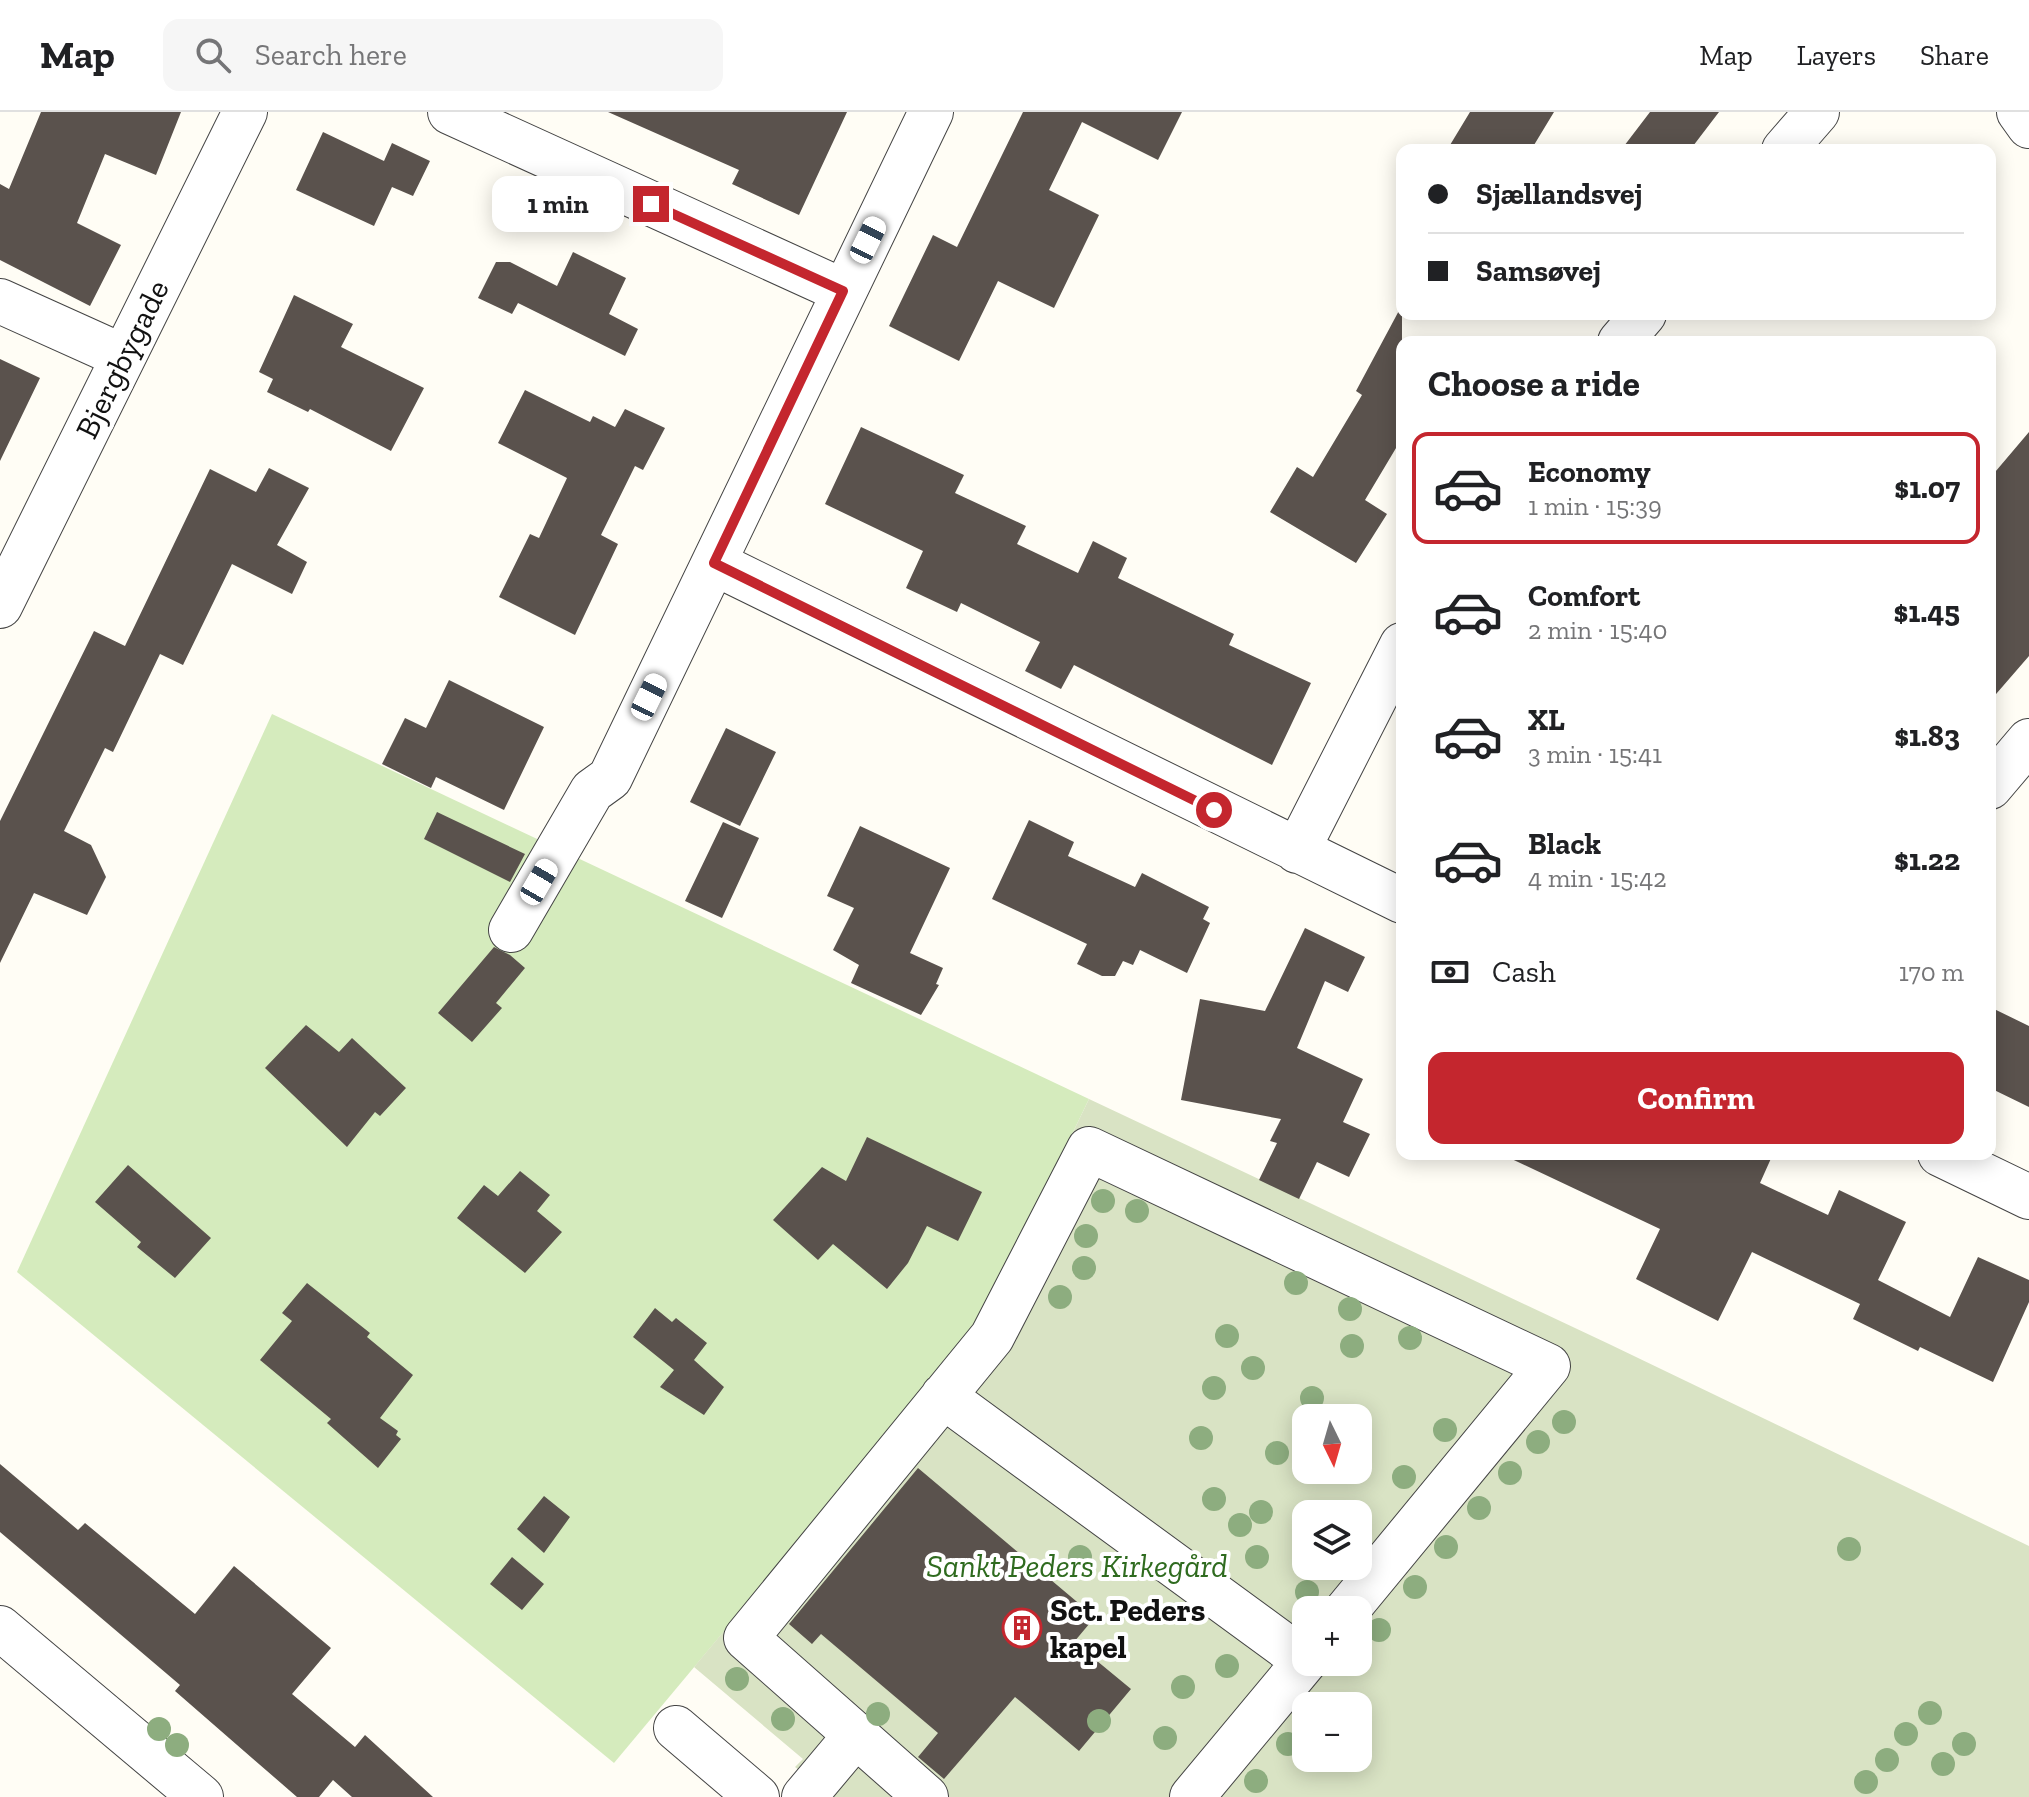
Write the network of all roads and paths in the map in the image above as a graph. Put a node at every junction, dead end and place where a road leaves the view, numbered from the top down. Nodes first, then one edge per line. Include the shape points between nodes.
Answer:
1 (245, 112) edge
2 (450, 112) edge
3 (931, 112) edge
4 (1817, 112) edge
5 (2019, 112) edge
6 (2029, 126) edge
7 (1789, 144) edge
8 (843, 291) junction
9 (0, 301) edge
10 (1639, 320) edge
11 (1625, 336) edge
12 (122, 356) junction
13 (714, 563) junction
14 (0, 606) edge
15 (1396, 657) edge
16 (2029, 741) edge
17 (1996, 780) edge
18 (1297, 851) junction
19 (1396, 898) edge
20 (511, 930) dead end
21 (1952, 1160) edge
22 (2029, 1197) edge
23 (943, 1396) junction
24 (1359, 1596) edge
25 (0, 1628) edge
26 (1292, 1650) edge
27 (1293, 1676) edge
28 (676, 1728) dead end
29 (856, 1735) junction
30 (201, 1797) edge
31 (757, 1797) edge
32 (804, 1797) edge
33 (926, 1797) edge
34 (1192, 1797) edge

1 - 12 street, Bjergbygade
2 - 8 street
3 - 8 street
4 - 7 street
5 - 6 street
8 - 13 street
9 - 12 street
10 - 11 street
12 - 14 street, Bjergbygade
13 - 18 street
13 - 20 street via 610,778 592,791
15 - 18 street
16 - 17 street
18 - 19 street
21 - 22 street
23 - 24 street via 992,1337 1089,1149 1548,1366
23 - 26 street
23 - 29 street via 746,1638
25 - 30 street
27 - 34 street
28 - 31 street
29 - 32 street
29 - 33 street

